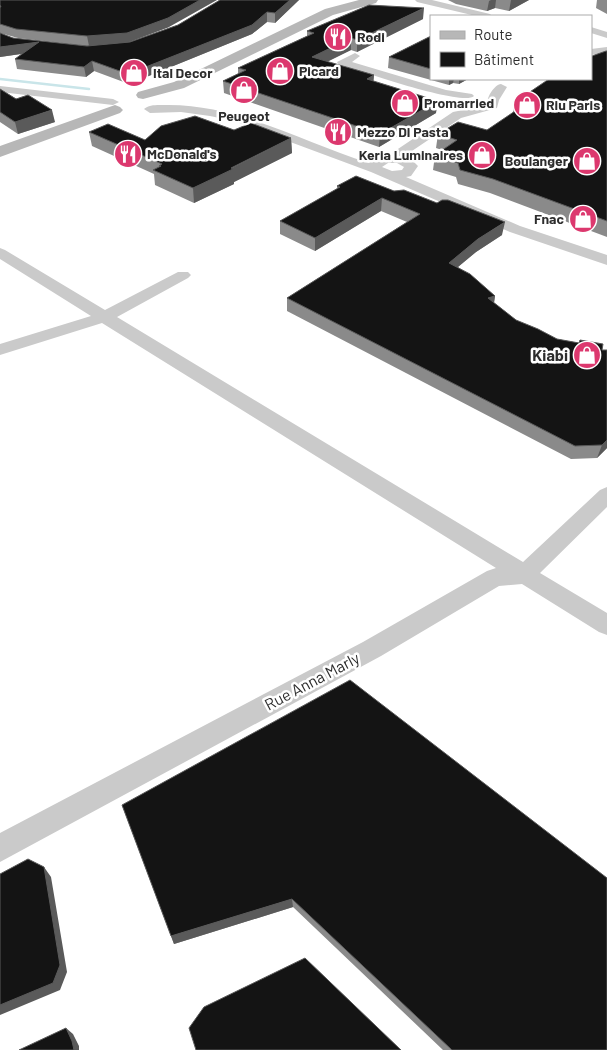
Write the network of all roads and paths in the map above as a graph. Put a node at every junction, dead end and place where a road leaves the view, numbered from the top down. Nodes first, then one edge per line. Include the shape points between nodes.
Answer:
1 (343, 0) edge
2 (372, 0) edge
3 (420, 0) edge
4 (330, 12) junction
5 (483, 15) edge
6 (607, 26) edge
7 (592, 29) edge
8 (592, 29) edge
9 (607, 35) edge
10 (605, 51) edge
11 (592, 52) edge
12 (355, 56) dead end
13 (342, 62) junction
14 (329, 69) edge
15 (505, 84) dead end
16 (0, 89) edge
17 (473, 100) junction
18 (137, 105) junction
19 (413, 144) junction
20 (0, 152) edge
21 (391, 159) junction
22 (377, 166) junction
23 (402, 170) junction
24 (515, 229) junction
25 (0, 253) edge
26 (607, 260) edge
27 (607, 267) edge
28 (183, 275) dead end
29 (105, 317) junction
30 (0, 350) edge
31 (607, 495) edge
32 (524, 575) junction
33 (607, 625) edge
34 (0, 848) edge

1 - 4 street
2 - 4 street
3 - 5 street
4 - 18 street
6 - 7 street
8 - 9 street
10 - 11 street
12 - 13 street
13 - 14 street
13 - 17 street
15 - 17 street
16 - 18 street
17 - 17 street via 477,109 493,106
17 - 19 street
18 - 20 street
18 - 22 street via 228,115 332,154
19 - 21 street
19 - 23 street
21 - 22 street
21 - 23 street
22 - 23 street via 383,174
23 - 24 street via 421,188 437,197
24 - 26 street
24 - 27 street
25 - 29 street
28 - 29 street
29 - 30 street
29 - 32 street
31 - 32 street
32 - 33 street
32 - 34 street, Rue Anna Marly via 494,577 372,649

